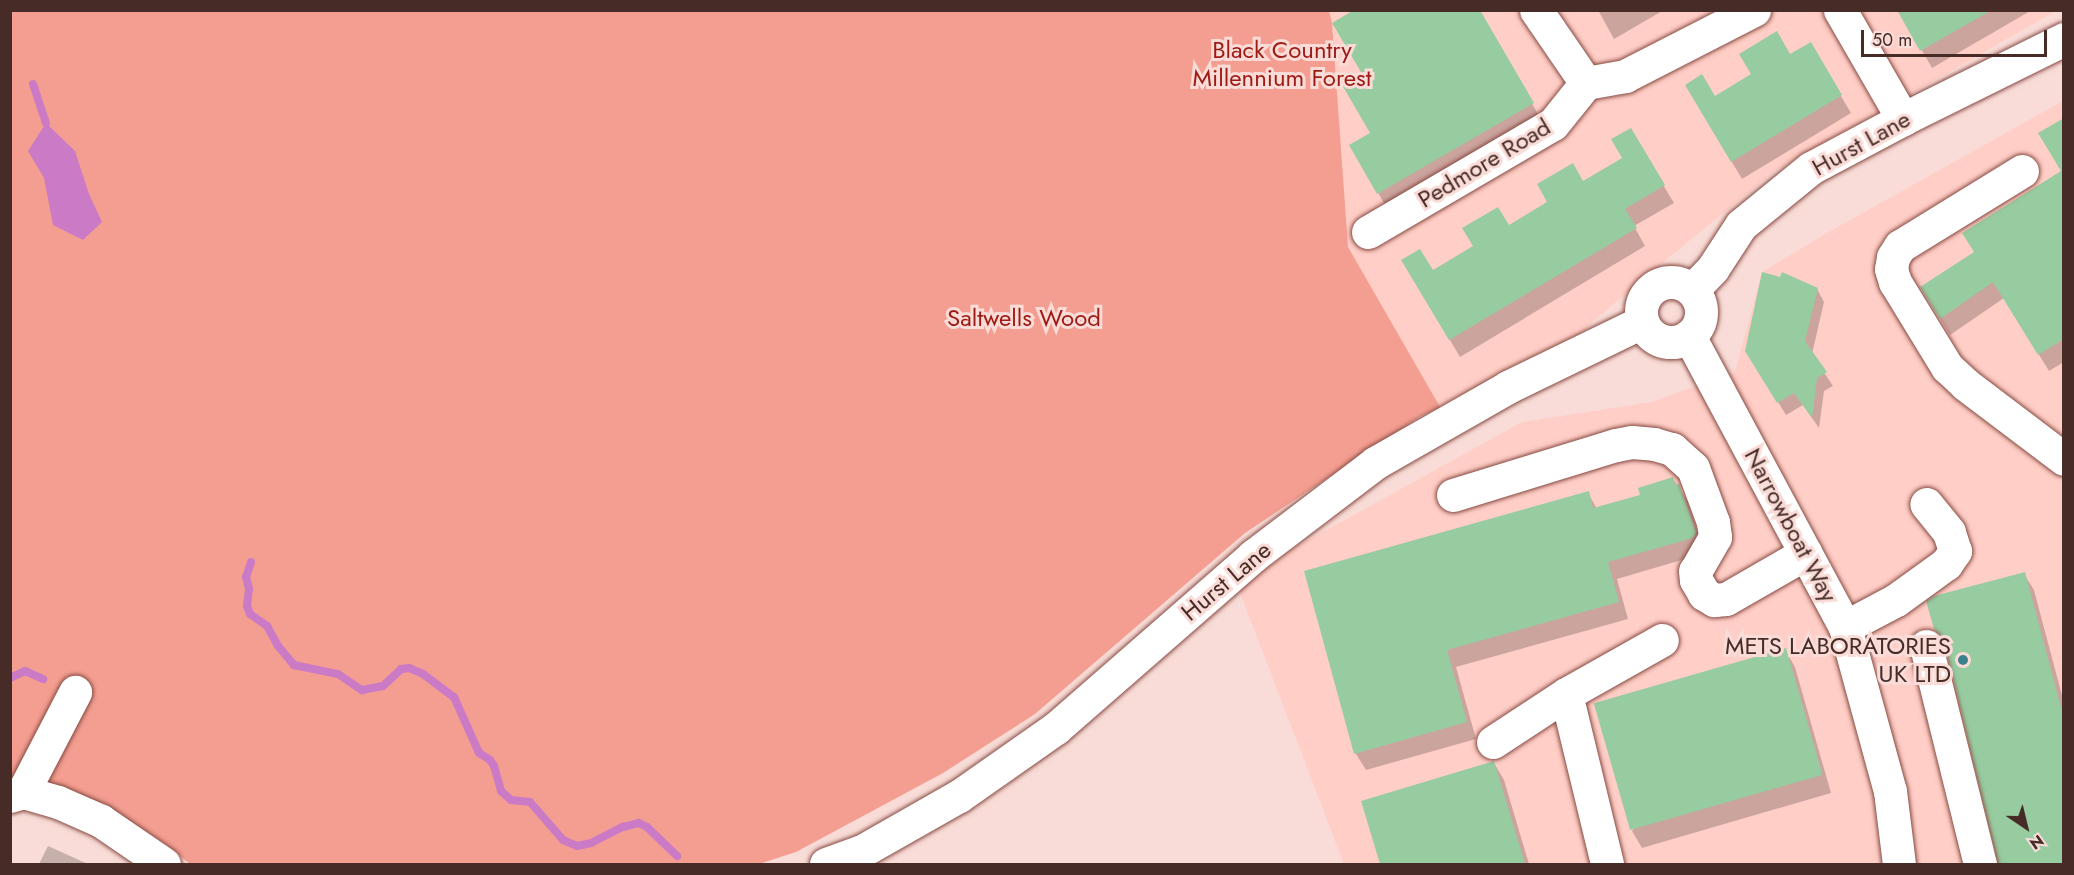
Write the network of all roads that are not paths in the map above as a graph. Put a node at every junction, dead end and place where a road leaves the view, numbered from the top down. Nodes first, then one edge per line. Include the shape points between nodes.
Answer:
1 (1536, 10) edge
2 (1754, 10) edge
3 (1840, 10) edge
4 (2064, 39) edge
5 (1586, 83) junction
6 (1903, 119) junction
7 (2022, 171) dead end
8 (1368, 232) dead end
9 (1692, 290) junction
10 (1642, 322) junction
11 (1689, 336) junction
12 (2064, 459) edge
13 (1453, 495) dead end
14 (1926, 504) dead end
15 (1806, 553) junction
16 (1845, 627) junction
17 (1662, 640) dead end
18 (1926, 646) dead end
19 (75, 692) dead end
20 (1566, 694) junction
21 (1493, 742) dead end
22 (17, 794) edge
23 (164, 864) edge
24 (826, 864) edge
25 (1607, 864) edge
26 (1899, 864) edge
27 (1980, 864) edge

1 - 5 street
2 - 5 street via 1625,76
3 - 6 street
4 - 6 street, Hurst Lane
5 - 8 street, Pedmore Road via 1553,124
6 - 9 street, Hurst Lane via 1811,168 1741,225 1713,268
7 - 12 street via 1900,246 1891,269 1894,282 1947,366
9 - 10 street via 1676,283 1656,286 1644,298
9 - 11 street via 1701,310 1700,320
10 - 11 street via 1647,331 1665,342
10 - 24 street, Hurst Lane via 1508,387 1375,463 1253,556 1056,728 959,796 862,851
11 - 15 street, Narrowboat Way
13 - 15 street via 1616,445 1654,444 1672,449 1693,468 1713,522 1715,537 1695,571 1704,594 1714,600 1726,599
14 - 16 street via 1949,532 1955,551 1946,564 1896,600
15 - 16 street, Narrowboat Way
16 - 26 street, Narrowboat Way via 1890,791
17 - 20 street
18 - 27 street
19 - 22 street
20 - 21 street
20 - 25 street
22 - 23 street via 58,802 101,821

